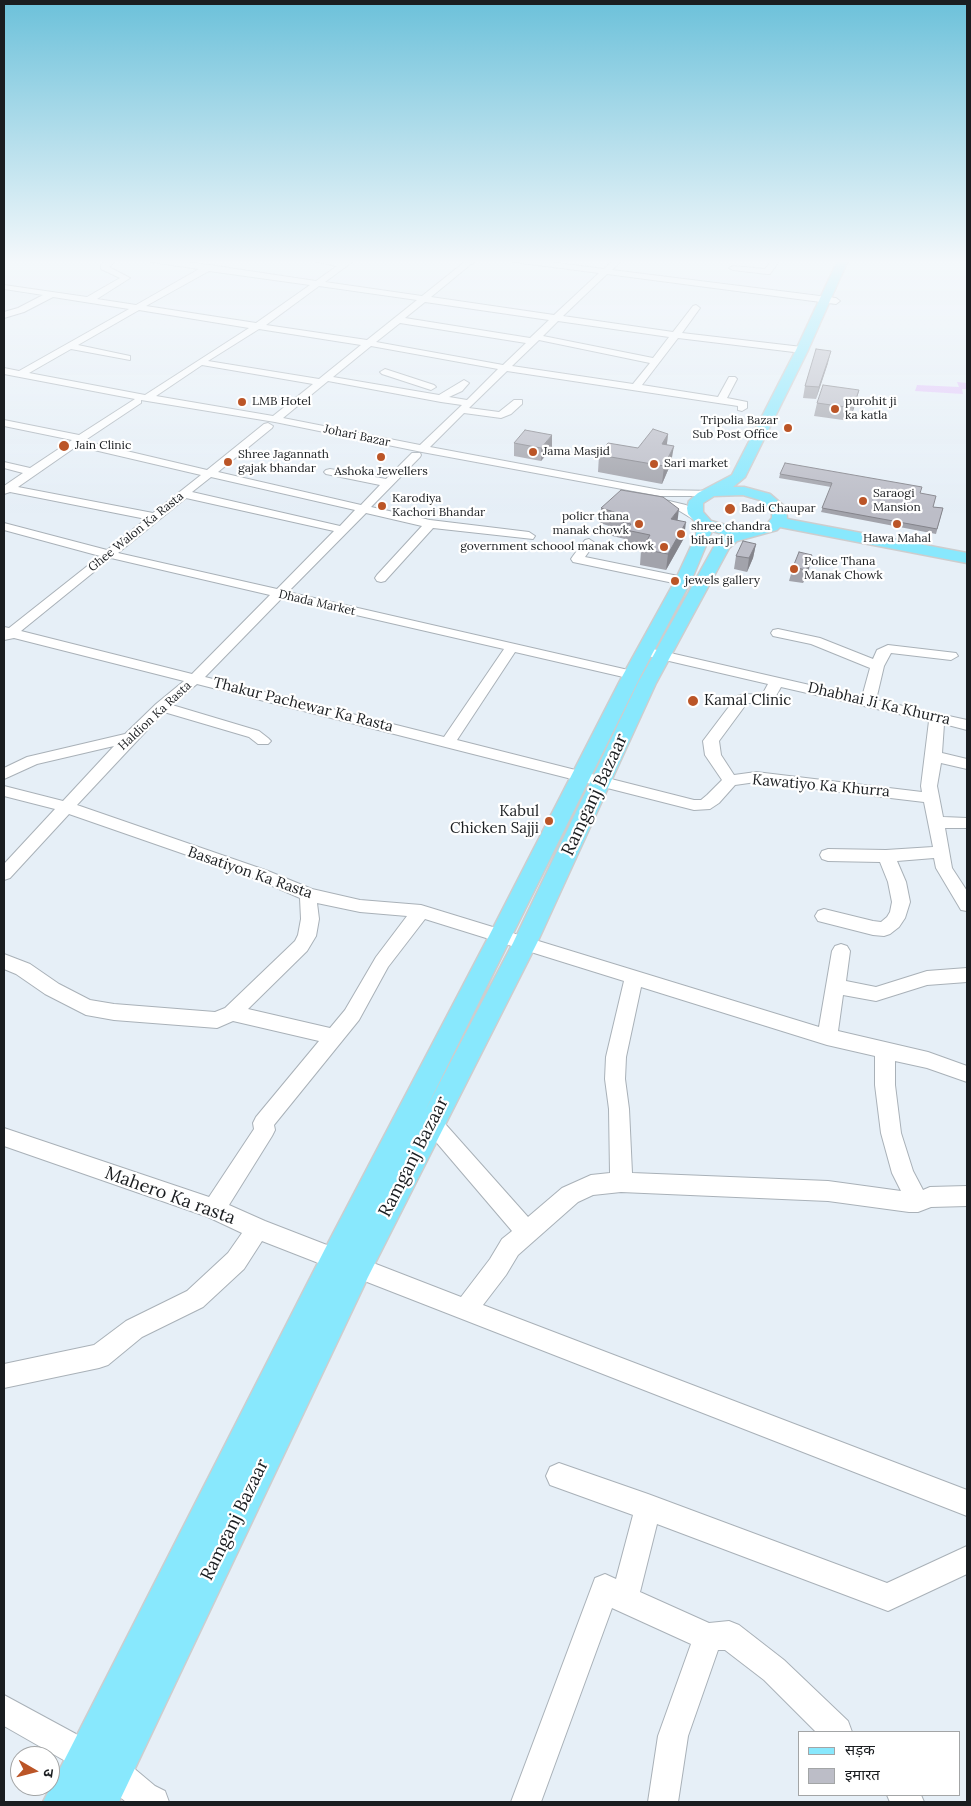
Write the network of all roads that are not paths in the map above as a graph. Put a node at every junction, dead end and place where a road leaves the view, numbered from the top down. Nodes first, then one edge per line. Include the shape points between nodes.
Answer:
1 (72, 344) edge
2 (229, 344) edge
3 (364, 344) edge
4 (379, 344) edge
5 (529, 344) edge
6 (563, 344) edge
7 (668, 344) edge
8 (752, 344) edge
9 (811, 344) edge
10 (69, 346) junction
11 (808, 351) junction
12 (127, 358) dead end
13 (655, 361) junction
14 (200, 362) junction
15 (506, 368) junction
16 (4, 370) edge
17 (385, 372) dead end
18 (12, 377) edge
19 (732, 379) dead end
20 (323, 380) junction
21 (636, 387) junction
22 (458, 388) junction
23 (480, 393) junction
24 (441, 399) junction
25 (142, 400) junction
26 (721, 400) junction
27 (518, 402) dead end
28 (465, 407) junction
29 (742, 408) dead end
30 (272, 422) junction
31 (4, 423) edge
32 (776, 430) dead end
33 (79, 441) junction
34 (419, 452) junction
35 (4, 465) edge
36 (32, 472) junction
37 (209, 472) junction
38 (330, 472) dead end
39 (388, 483) junction
40 (6, 490) edge
41 (712, 492) junction
42 (184, 494) junction
43 (365, 508) junction
44 (155, 517) junction
45 (779, 519) junction
46 (703, 522) junction
47 (430, 524) junction
48 (4, 526) edge
49 (343, 530) junction
50 (753, 532) junction
51 (528, 536) dead end
52 (590, 543) dead end
53 (967, 550) edge
54 (108, 554) junction
55 (967, 558) edge
56 (380, 578) dead end
57 (683, 581) junction
58 (278, 594) junction
59 (6, 634) edge
60 (778, 634) dead end
61 (512, 647) junction
62 (654, 653) junction
63 (951, 656) dead end
64 (877, 666) junction
65 (632, 675) junction
66 (196, 678) junction
67 (777, 681) junction
68 (868, 702) junction
69 (161, 707) junction
70 (937, 718) junction
71 (967, 725) edge
72 (130, 738) junction
73 (263, 741) dead end
74 (448, 742) junction
75 (934, 756) junction
76 (967, 764) edge
77 (4, 774) edge
78 (592, 779) junction
79 (730, 781) junction
80 (4, 791) edge
81 (932, 798) junction
82 (65, 809) junction
83 (935, 822) junction
84 (967, 823) edge
85 (942, 852) junction
86 (828, 854) dead end
87 (886, 856) junction
88 (4, 874) edge
89 (308, 894) junction
90 (967, 905) edge
91 (421, 911) junction
92 (824, 916) dead end
93 (513, 940) junction
94 (841, 952) dead end
95 (4, 961) edge
96 (967, 975) edge
97 (634, 977) junction
98 (836, 986) junction
99 (232, 1013) junction
100 (334, 1037) junction
101 (828, 1037) junction
102 (885, 1050) junction
103 (967, 1074) edge
104 (432, 1122) junction
105 (4, 1137) edge
106 (621, 1182) junction
107 (967, 1196) edge
108 (918, 1202) junction
109 (214, 1209) junction
110 (257, 1228) junction
111 (526, 1232) junction
112 (346, 1263) junction
113 (465, 1310) junction
114 (4, 1376) edge
115 (559, 1476) dead end
116 (967, 1503) edge
117 (648, 1507) junction
118 (967, 1560) edge
119 (624, 1599) junction
120 (708, 1637) junction
121 (4, 1710) edge
122 (836, 1731) edge
123 (86, 1756) junction
124 (114, 1771) junction
125 (63, 1802) edge
126 (98, 1802) edge
127 (154, 1802) edge
128 (526, 1802) edge
129 (663, 1802) edge

1 - 10 street
2 - 14 street
3 - 20 street, Ghee Walon Ka Rasta
4 - 15 street
5 - 15 street, Haldion Ka Rasta
6 - 13 street
7 - 13 street
8 - 11 street
9 - 11 main road
10 - 12 street
10 - 18 street
11 - 32 main road
11 - 41 main road via 738,477
13 - 21 street
14 - 20 street
14 - 25 street
15 - 21 street
15 - 23 street, Haldion Ka Rasta
16 - 18 street, Johari Bazar
17 - 22 street via 423,385
18 - 25 street, Johari Bazar
19 - 26 street
20 - 24 street
20 - 30 street, Ghee Walon Ka Rasta
21 - 26 street
22 - 23 street
22 - 24 street
23 - 28 street, Haldion Ka Rasta
24 - 28 street
25 - 30 street, Johari Bazar
25 - 33 street
26 - 29 street via 743,404
27 - 28 street via 501,415 489,416
28 - 34 street, Haldion Ka Rasta
30 - 34 street, Johari Bazar
30 - 37 street, Ghee Walon Ka Rasta
31 - 33 street
33 - 36 street
33 - 37 street
34 - 39 street, Haldion Ka Rasta
34 - 41 street, Johari Bazar via 660,493
34 - 46 street, Johari Bazar via 657,500 682,508
35 - 36 street
36 - 40 street
37 - 42 street, Ghee Walon Ka Rasta
37 - 43 street
38 - 39 street
39 - 43 street, Haldion Ka Rasta
40 - 44 street
41 - 45 main road via 754,487 779,508
41 - 46 main road, Ramganj Bazaar via 696,502 694,508
42 - 44 street, Ghee Walon Ka Rasta
42 - 49 street
43 - 47 street
43 - 49 street, Haldion Ka Rasta
44 - 54 street, Ghee Walon Ka Rasta
45 - 50 main road, Ramganj Bazaar via 772,527
45 - 53 main road
45 - 55 main road
46 - 50 main road via 728,531
46 - 57 main road, Ramganj Bazaar via 703,538
47 - 51 street
47 - 56 street
48 - 54 street, Dhada Market
49 - 58 street, Haldion Ka Rasta
50 - 62 main road, Ramganj Bazaar via 732,538 723,546
52 - 57 street via 577,559
54 - 58 street, Dhada Market
54 - 59 street, Ghee Walon Ka Rasta
57 - 62 main road, Ramganj Bazaar
58 - 61 street, Dhada Market
58 - 66 street, Haldion Ka Rasta
59 - 66 street, Thakur Pachewar Ka Rasta
60 - 64 street via 815,641
61 - 65 street, Dhada Market
61 - 74 street
62 - 65 main road, Ramganj Bazaar
62 - 67 street, Dhabhai Ji Ka Khurra
62 - 78 main road, Ramganj Bazaar via 647,683
63 - 64 street via 888,649 882,653
64 - 68 street
65 - 78 main road, Ramganj Bazaar
66 - 69 street, Haldion Ka Rasta
66 - 74 street, Thakur Pachewar Ka Rasta
67 - 68 street, Dhabhai Ji Ka Khurra
67 - 79 street via 770,699 742,699 711,741 713,755
68 - 70 street, Dhabhai Ji Ka Khurra
69 - 72 street, Haldion Ka Rasta
69 - 73 street via 248,732
70 - 71 street, Dhabhai Ji Ka Khurra
70 - 75 street
72 - 77 street via 32,760
72 - 82 street, Haldion Ka Rasta
74 - 78 street, Thakur Pachewar Ka Rasta
75 - 76 street
75 - 81 street via 930,774
78 - 79 street, Kawatiyo Ka Khurra via 694,805 704,805 713,799
78 - 93 main road, Ramganj Bazaar
79 - 81 street, Kawatiyo Ka Khurra via 756,777
80 - 82 street, Basatiyon Ka Rasta via 47,801
81 - 83 street
82 - 88 street, Haldion Ka Rasta
82 - 89 street, Basatiyon Ka Rasta via 262,875
83 - 84 street
83 - 85 street
85 - 87 street
85 - 90 street via 944,868
86 - 87 street
87 - 92 street via 900,897 899,912 893,922 884,929
89 - 91 street, Basatiyon Ka Rasta via 360,906
89 - 99 street via 310,919 307,936 301,946
91 - 93 street, Basatiyon Ka Rasta
91 - 100 street via 382,962 352,1015
93 - 97 street, Basatiyon Ka Rasta
93 - 104 main road, Ramganj Bazaar
93 - 112 main road, Ramganj Bazaar
94 - 98 street
95 - 99 street via 39,978 72,1001 99,1010 217,1020
96 - 98 street via 927,978 876,994
97 - 101 street, Basatiyon Ka Rasta
97 - 106 street via 616,1057
98 - 101 street
99 - 100 street
100 - 109 street via 263,1123 264,1130
101 - 102 street, Basatiyon Ka Rasta
102 - 103 street, Basatiyon Ka Rasta
102 - 108 street via 885,1086 891,1133 902,1173
104 - 111 street
104 - 112 main road, Ramganj Bazaar
105 - 109 street, Mahero Ka rasta
106 - 108 street via 828,1191
106 - 111 street via 591,1186 570,1195
107 - 108 street via 930,1197
109 - 110 street, Mahero Ka rasta
110 - 112 street, Mahero Ka rasta
110 - 114 street via 236,1261 195,1299 134,1329 99,1356
111 - 113 street via 510,1247
112 - 113 street, Mahero Ka rasta
112 - 123 main road, Ramganj Bazaar
112 - 124 main road, Ramganj Bazaar
113 - 116 street, Mahero Ka rasta
115 - 117 street
117 - 118 street via 888,1597
117 - 119 street
119 - 120 street
119 - 128 street via 605,1588
120 - 122 street via 729,1635 774,1670
120 - 129 street via 673,1736
121 - 123 street
123 - 124 street
123 - 125 main road, Ramganj Bazaar
124 - 126 main road, Ramganj Bazaar
124 - 127 street

